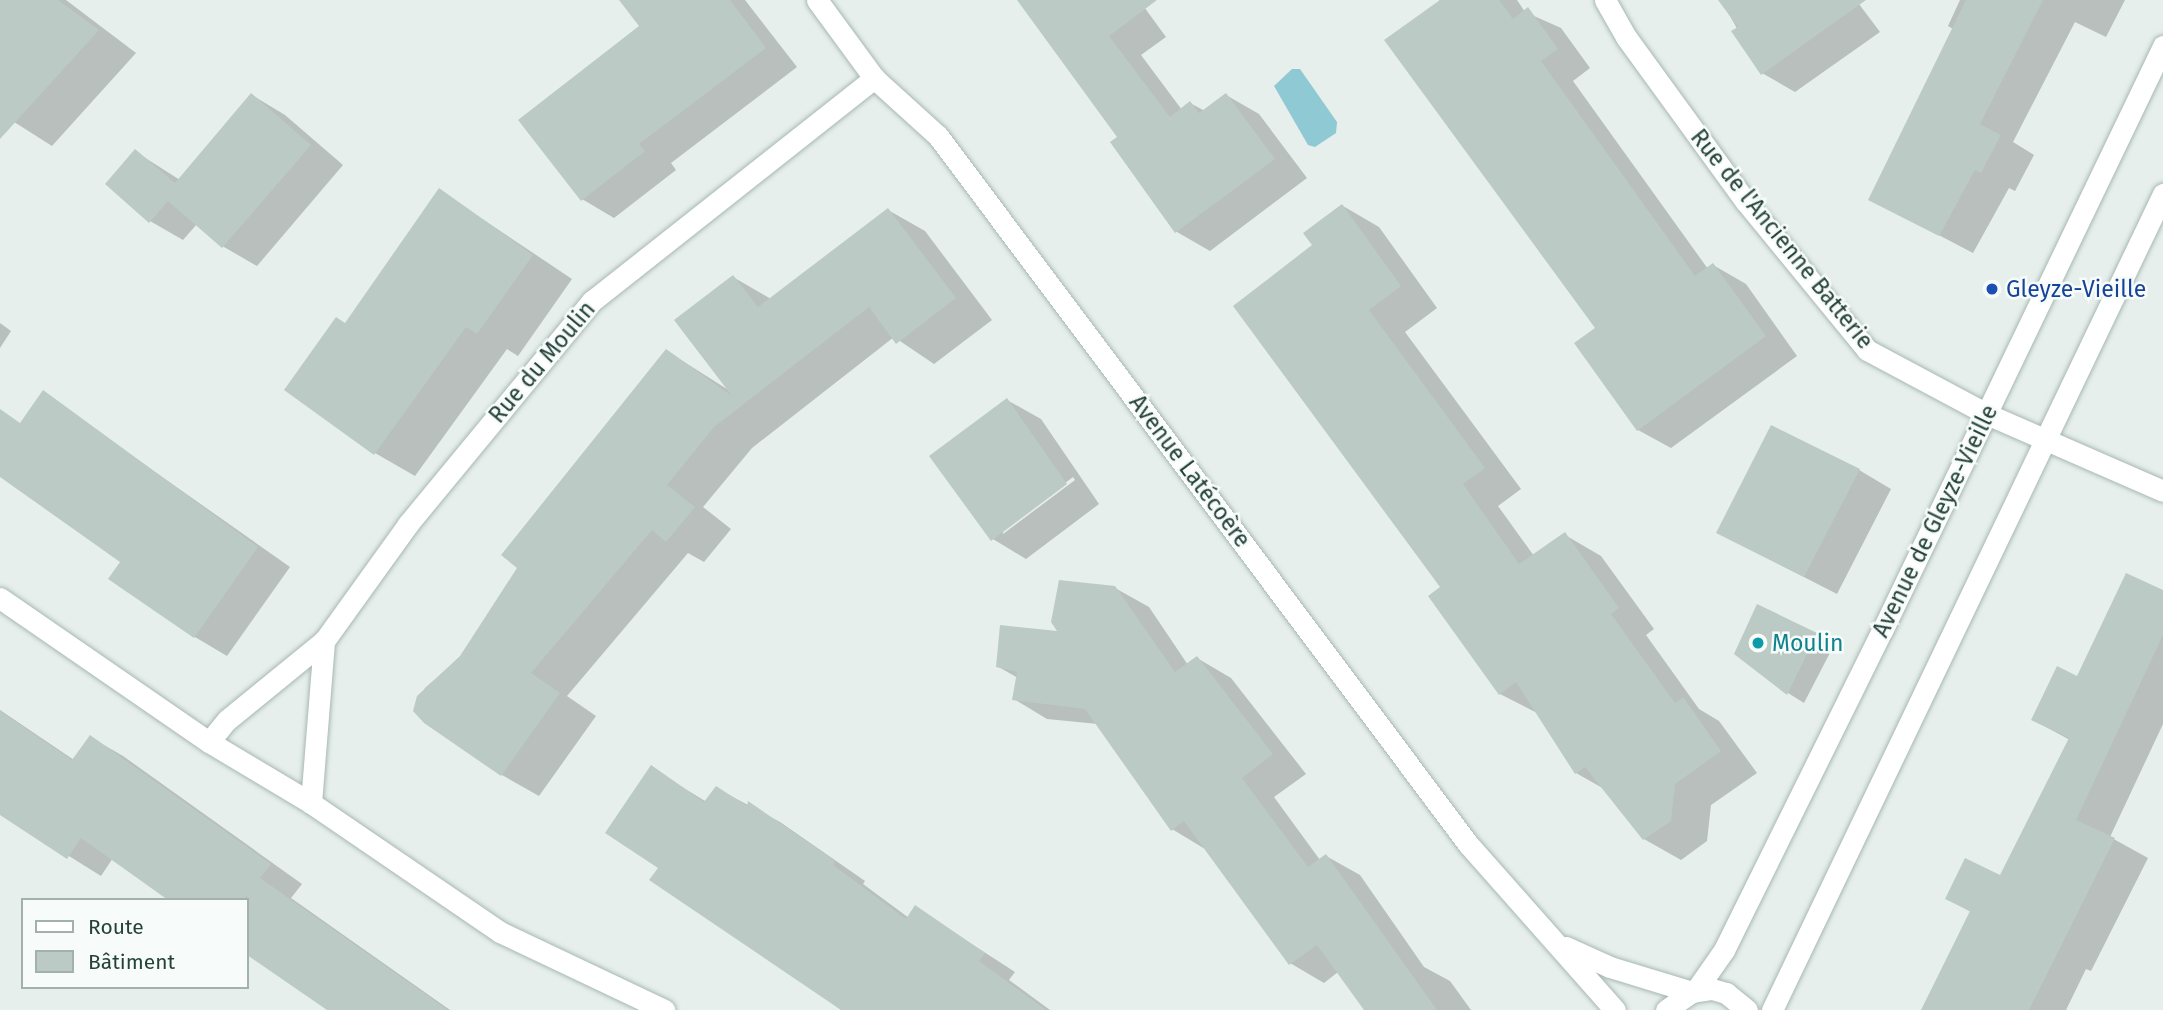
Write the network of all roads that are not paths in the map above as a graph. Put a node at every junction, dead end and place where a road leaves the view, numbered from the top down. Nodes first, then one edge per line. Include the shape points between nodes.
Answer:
1 (817, 0) edge
2 (1605, 0) edge
3 (2163, 46) edge
4 (874, 78) junction
5 (2163, 194) edge
6 (1987, 414) junction
7 (2047, 437) junction
8 (2163, 491) edge
9 (0, 598) edge
10 (324, 641) junction
11 (209, 743) junction
12 (311, 803) junction
13 (1561, 945) junction
14 (1694, 991) junction
15 (664, 1010) edge
16 (1615, 1010) edge
17 (1666, 1010) edge
18 (1747, 1010) edge
19 (1772, 1010) edge

1 - 4 street, Avenue Latécoère
2 - 6 street, Rue de l'Ancienne Batterie via 1626,37 1746,202 1867,351
3 - 6 street, Avenue de Gleyze-Vieille
4 - 10 street, Rue du Moulin via 592,301 408,524
4 - 13 street, Avenue Latécoère via 938,136 1468,844 1529,916
5 - 7 street
6 - 7 street, Rue de l'Ancienne Batterie
6 - 14 street, Avenue de Gleyze-Vieille via 1724,950
7 - 8 street, Rue de l'Ancienne Batterie
7 - 19 street
9 - 11 street
10 - 11 street, Rue du Moulin via 227,720
10 - 12 street
11 - 12 street
12 - 15 street via 500,932
13 - 14 street, Avenue Latécoère via 1610,967
13 - 16 street, Avenue Latécoère
14 - 17 street
14 - 18 street, Avenue Latécoère via 1726,993

